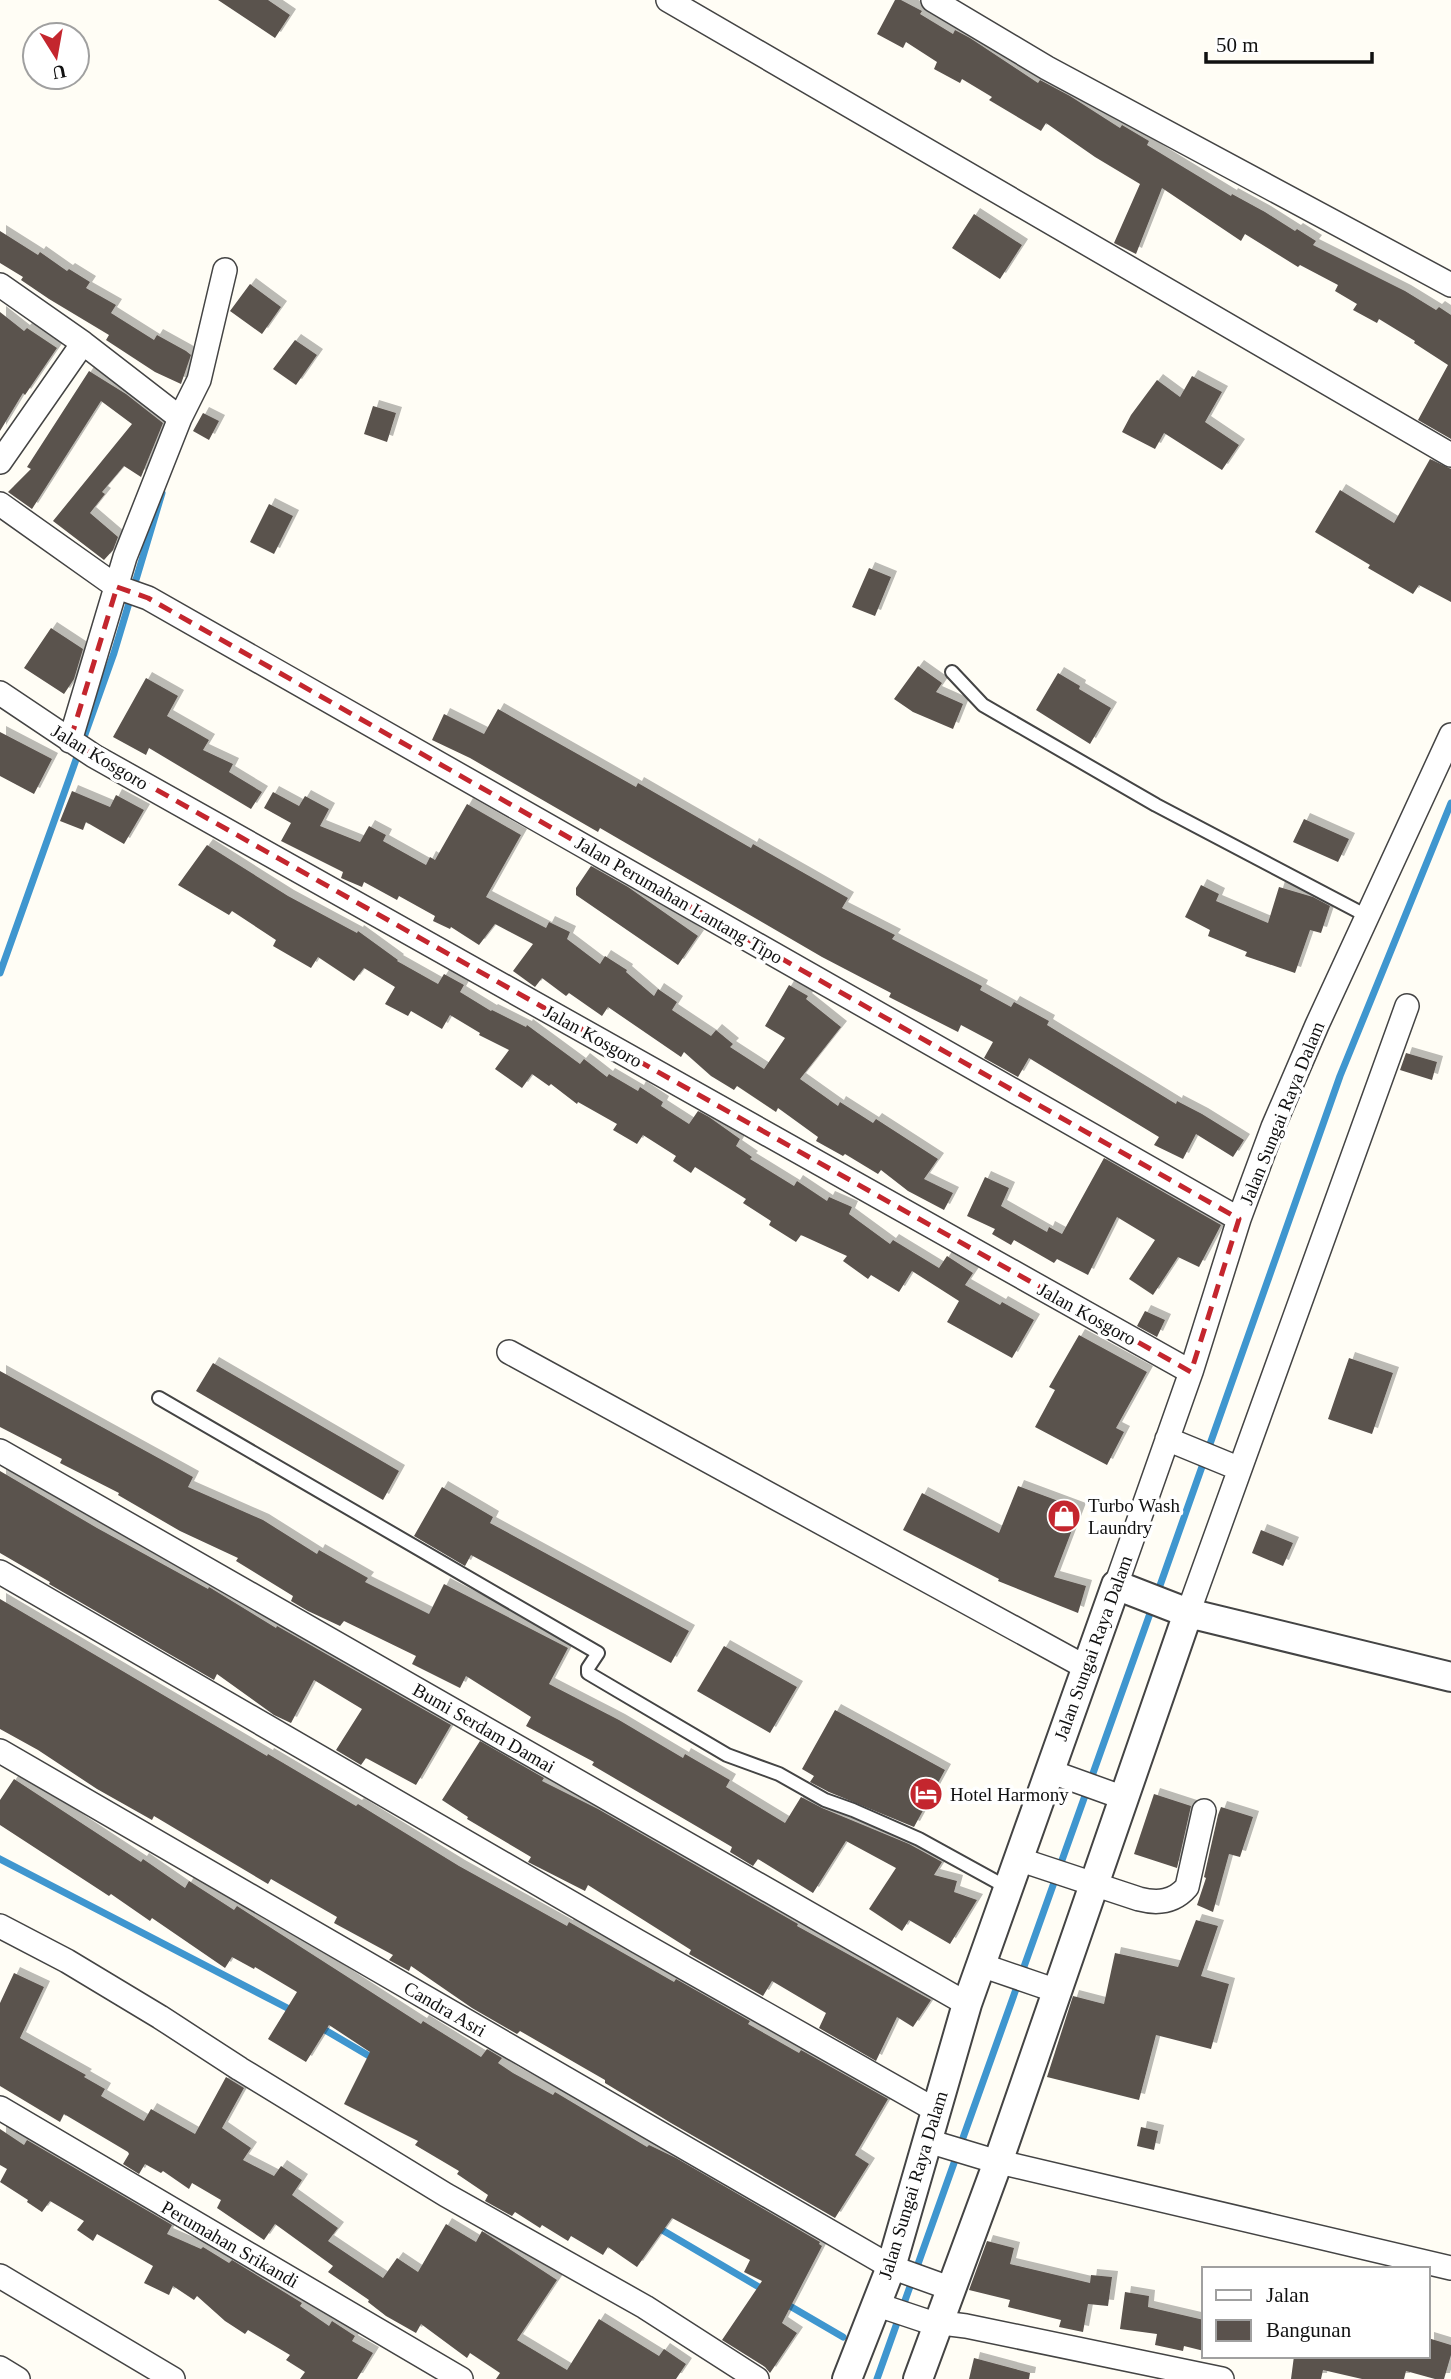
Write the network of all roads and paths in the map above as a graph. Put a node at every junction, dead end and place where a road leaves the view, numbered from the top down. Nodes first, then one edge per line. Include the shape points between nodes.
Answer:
1 (668, 0) edge
2 (933, 0) edge
3 (225, 270) dead end
4 (0, 285) edge
5 (1451, 285) edge
6 (83, 343) junction
7 (180, 418) junction
8 (1451, 455) edge
9 (0, 462) edge
10 (0, 504) edge
11 (117, 587) junction
12 (952, 672) dead end
13 (0, 692) edge
14 (1451, 735) edge
15 (71, 742) junction
16 (1367, 916) junction
17 (1407, 1006) dead end
18 (1239, 1219) junction
19 (509, 1353) dead end
20 (1191, 1372) junction
21 (159, 1398) dead end
22 (1174, 1442) junction
23 (0, 1451) edge
24 (1236, 1468) junction
25 (0, 1572) edge
26 (1124, 1588) junction
27 (1179, 1610) junction
28 (1087, 1668) junction
29 (1451, 1677) edge
30 (0, 1751) edge
31 (1061, 1775) junction
32 (1120, 1796) junction
33 (1204, 1811) dead end
34 (1028, 1861) junction
35 (1089, 1882) junction
36 (1008, 1888) junction
37 (0, 1926) edge
38 (990, 1969) junction
39 (1051, 1989) junction
40 (967, 2004) junction
41 (0, 2108) edge
42 (937, 2111) junction
43 (935, 2143) junction
44 (994, 2161) junction
45 (898, 2269) junction
46 (1451, 2269) edge
47 (0, 2276) edge
48 (946, 2287) junction
49 (885, 2308) junction
50 (933, 2322) junction
51 (0, 2368) edge
52 (18, 2379) edge
53 (173, 2379) edge
54 (461, 2379) edge
55 (757, 2379) edge
56 (847, 2379) edge
57 (918, 2379) edge
58 (1222, 2379) edge

1 - 8 street
2 - 5 street via 1060,74
3 - 7 street via 200,380
4 - 6 street
6 - 7 street
6 - 9 street
7 - 11 street
10 - 11 street, Jalan Perumahan Lantang Tipo
11 - 15 street
11 - 18 street, Jalan Perumahan Lantang Tipo via 148,598
12 - 16 lane via 983,705 1156,806
13 - 15 street, Jalan Kosgoro
14 - 16 street, Jalan Sungai Raya Dalam
15 - 20 street, Jalan Kosgoro
16 - 18 street, Jalan Sungai Raya Dalam via 1273,1127
17 - 24 street
18 - 20 street, Jalan Sungai Raya Dalam
19 - 28 street
20 - 22 street, Jalan Sungai Raya Dalam
21 - 36 lane via 598,1653 588,1673 727,1755 919,1839
22 - 24 street
22 - 26 street, Jalan Sungai Raya Dalam
23 - 40 street, Bumi Serdam Damai
24 - 27 street
25 - 42 street
26 - 27 street
26 - 28 street, Jalan Sungai Raya Dalam
27 - 29 street
27 - 32 street
28 - 31 street, Jalan Sungai Raya Dalam
30 - 45 street, Candra Asri
31 - 32 street
31 - 34 street, Jalan Sungai Raya Dalam
32 - 35 street
33 - 35 street via 1187,1888 1180,1896 1152,1902
34 - 35 street
34 - 36 street, Jalan Sungai Raya Dalam
35 - 39 street
36 - 38 street, Jalan Sungai Raya Dalam
37 - 55 street via 67,1961 446,2195 645,2307
38 - 39 street
38 - 40 street, Jalan Sungai Raya Dalam
39 - 44 street
40 - 42 street, Jalan Sungai Raya Dalam
41 - 54 street, Perumahan Srikandi
42 - 43 street, Jalan Sungai Raya Dalam
43 - 44 street
43 - 45 street, Jalan Sungai Raya Dalam
44 - 46 street
44 - 48 street
45 - 48 street, Candra Asri
45 - 49 street, Jalan Sungai Raya Dalam
47 - 53 street
48 - 50 street
49 - 50 street
49 - 56 street, Jalan Sungai Raya Dalam
50 - 57 street
50 - 58 street
51 - 52 street

